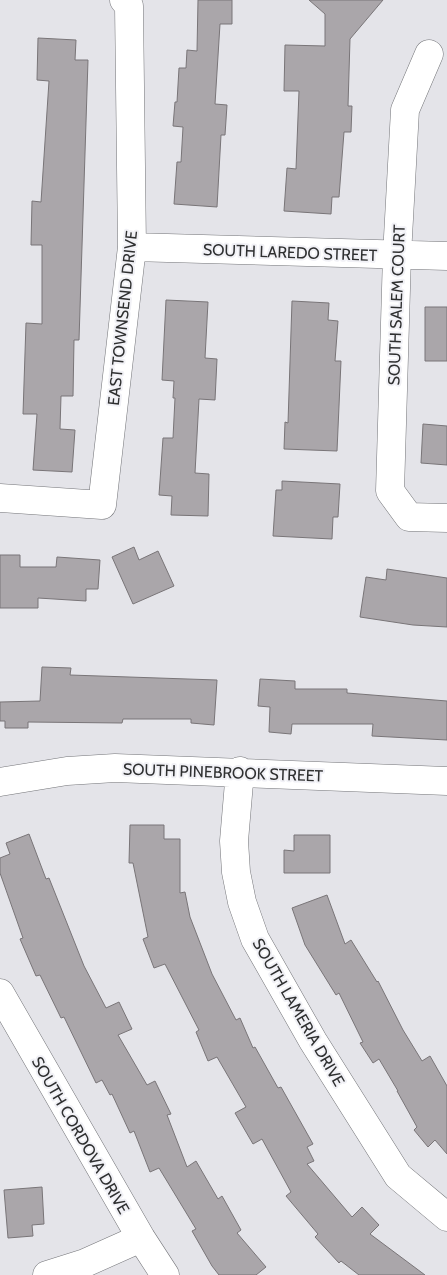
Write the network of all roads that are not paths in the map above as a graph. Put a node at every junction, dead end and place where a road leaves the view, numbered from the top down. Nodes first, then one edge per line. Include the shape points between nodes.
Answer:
1 (124, 0) edge
2 (430, 54) dead end
3 (132, 247) junction
4 (397, 255) junction
5 (447, 256) edge
6 (0, 498) edge
7 (447, 518) edge
8 (240, 771) junction
9 (447, 781) edge
10 (0, 782) edge
11 (0, 993) edge
12 (447, 1217) edge
13 (140, 1238) junction
14 (47, 1275) edge
15 (165, 1275) edge

1 - 3 street, EAST TOWNSEND DRIVE via 129,6
2 - 4 street, SOUTH SALEM COURT via 405,110
3 - 4 street, SOUTH LAREDO STREET
3 - 6 street, EAST TOWNSEND DRIVE via 102,505
4 - 5 street, SOUTH LAREDO STREET
4 - 7 street, SOUTH SALEM COURT via 390,491 409,517
8 - 9 street, SOUTH PINEBROOK STREET
8 - 10 street, SOUTH PINEBROOK STREET via 115,768 67,771
8 - 12 street, SOUTH LAMERIA DRIVE via 234,840 236,872 255,939 313,1041 398,1176
11 - 13 street, SOUTH CORDOVA DRIVE
13 - 14 street via 85,1263
13 - 15 street, SOUTH CORDOVA DRIVE

